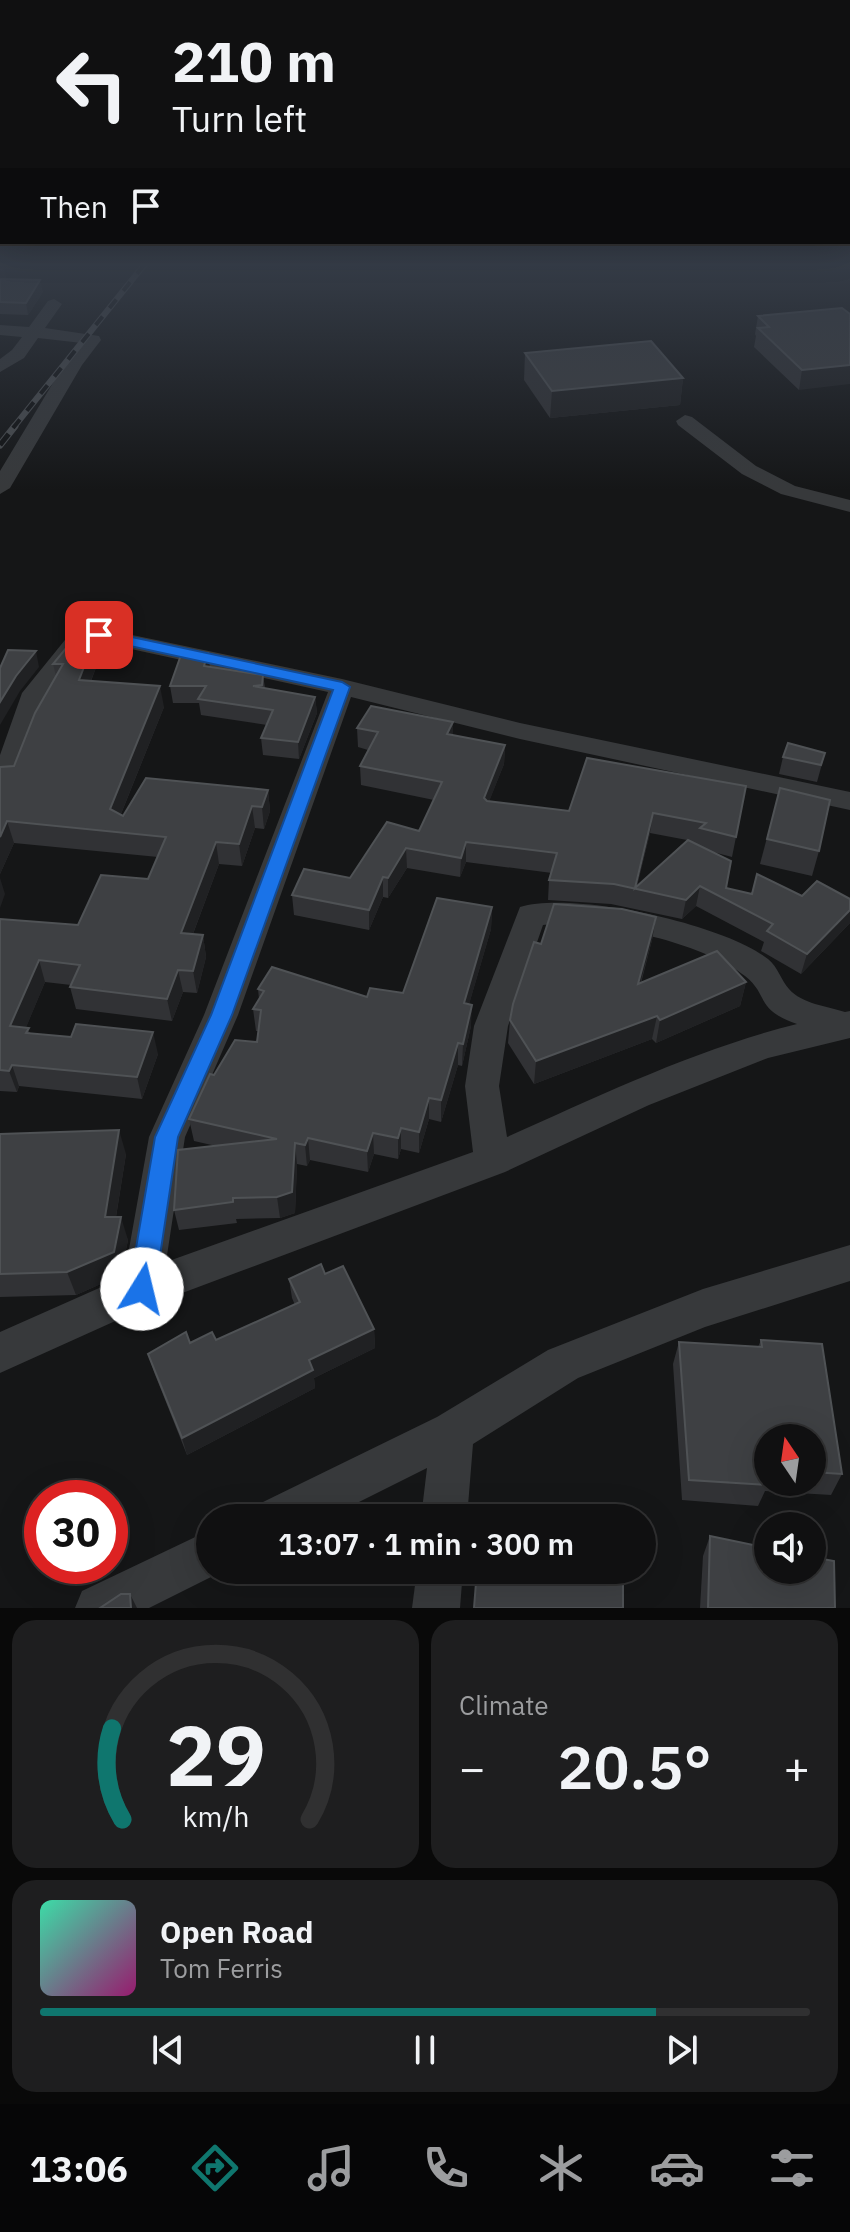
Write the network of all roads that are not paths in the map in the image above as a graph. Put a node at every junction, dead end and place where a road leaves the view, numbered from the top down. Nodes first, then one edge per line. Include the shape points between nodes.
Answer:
1 (26, 340) edge
2 (93, 340) edge
3 (0, 367) edge
4 (685, 421) dead end
5 (0, 488) edge
6 (850, 506) edge
7 (342, 687) junction
8 (0, 770) edge
9 (850, 801) edge
10 (848, 1026) edge
11 (492, 1161) junction
12 (850, 1263) edge
13 (142, 1289) junction
14 (0, 1353) edge
15 (452, 1432) junction
16 (307, 1504) edge
17 (445, 1504) edge
18 (196, 1560) edge
19 (439, 1584) edge
20 (99, 1608) edge
21 (436, 1608) edge

1 - 3 street
2 - 5 street
4 - 6 street via 749,470 788,490
7 - 8 street via 88,636 78,640 35,693 12,759
7 - 9 street
7 - 13 street via 221,1015 167,1137
10 - 11 street via 749,1051
10 - 11 street via 782,1003 757,969 700,941 593,916 531,915 491,1026 482,1086
11 - 13 street
12 - 15 street via 703,1308 563,1364
13 - 14 street
15 - 16 street
15 - 17 street
18 - 20 street
19 - 21 street

